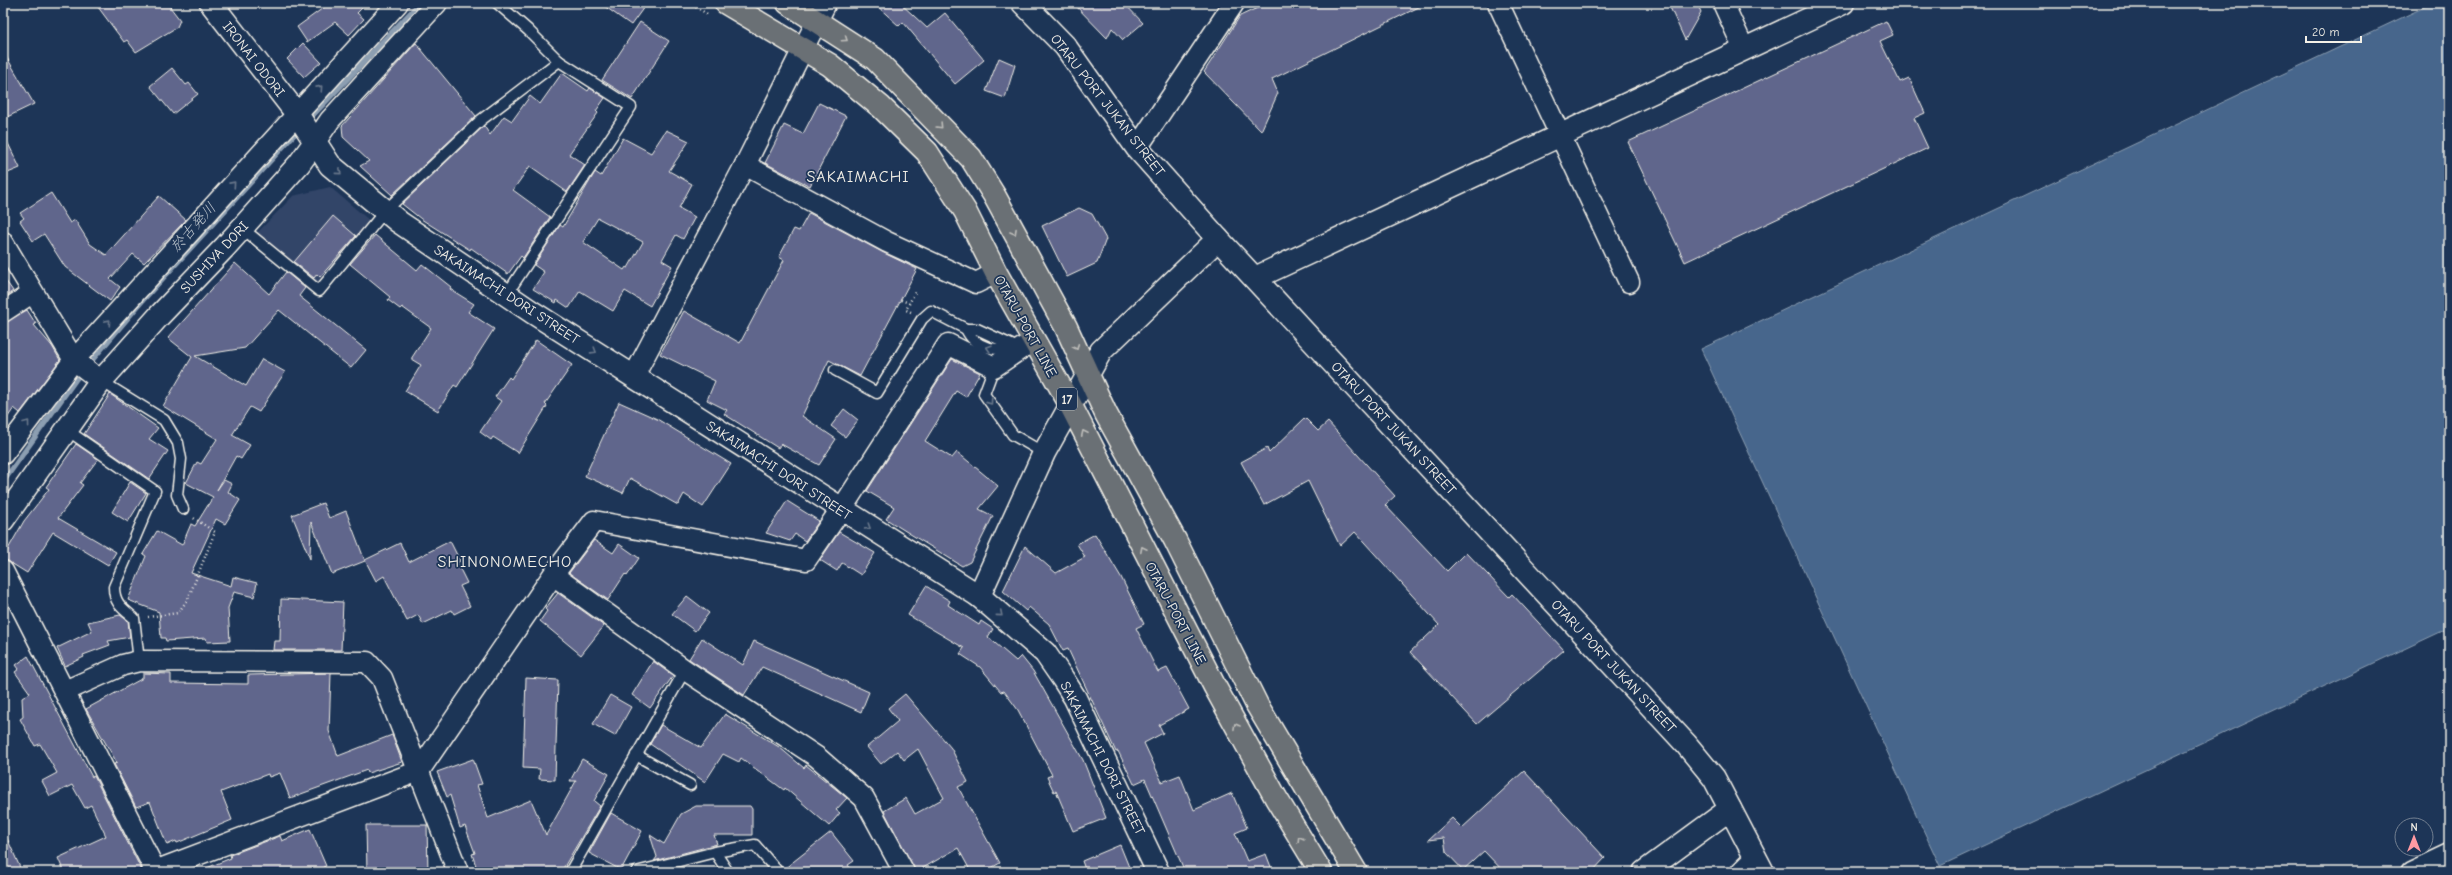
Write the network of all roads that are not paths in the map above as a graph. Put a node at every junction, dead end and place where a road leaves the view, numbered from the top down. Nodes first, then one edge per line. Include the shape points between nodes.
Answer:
1 (211, 3) edge
2 (398, 3) edge
3 (437, 3) edge
4 (497, 3) edge
5 (726, 3) edge
6 (788, 3) edge
7 (1023, 3) edge
8 (1234, 3) edge
9 (1498, 3) edge
10 (1723, 3) edge
11 (1843, 3) edge
12 (822, 12) edge
13 (804, 49) junction
14 (1744, 50) junction
15 (559, 61) junction
16 (306, 129) junction
17 (1560, 136) junction
18 (1137, 148) junction
19 (745, 165) junction
20 (385, 211) junction
21 (242, 228) junction
22 (1218, 239) junction
23 (3, 242) edge
24 (996, 273) junction
25 (1255, 278) junction
26 (1629, 282) dead end
27 (32, 293) junction
28 (507, 294) junction
29 (3, 312) edge
30 (1027, 345) junction
31 (74, 360) junction
32 (994, 367) junction
33 (835, 370) dead end
34 (1087, 372) junction
35 (634, 376) junction
36 (101, 381) junction
37 (1070, 404) junction
38 (67, 430) junction
39 (1044, 453) junction
40 (3, 454) edge
41 (183, 509) road end
42 (841, 510) junction
43 (3, 520) edge
44 (3, 571) edge
45 (553, 575) junction
46 (979, 596) junction
47 (139, 661) junction
48 (685, 670) junction
49 (66, 691) junction
50 (636, 755) junction
51 (419, 771) junction
52 (690, 785) dead end
53 (1730, 809) junction
54 (715, 852) junction
55 (2449, 854) edge
56 (1753, 868) edge
57 (155, 872) edge
58 (458, 872) edge
59 (570, 872) edge
60 (636, 872) edge
61 (728, 872) edge
62 (778, 872) edge
63 (904, 872) edge
64 (1158, 872) edge
65 (1320, 872) edge
66 (1356, 872) edge
67 (1644, 872) edge
68 (2411, 872) edge

1 - 16 street, IRONAI ODORI
16 -> 2 street, SUSHIYA DORI
3 - 16 street, SUSHIYA DORI via 330,120
4 - 15 lane
5 - 13 main road, OTARU-PORT LINE / 17
6 - 12 main road, 17
7 - 18 street, OTARU PORT JUKAN STREET via 1065,46
8 - 18 street
9 - 17 street
10 - 14 street
11 - 14 street
12 - 13 street
12 -> 34 main road, 17 via 875,59 971,158 1066,327
13 - 19 street
13 - 24 main road, OTARU-PORT LINE / 17 via 830,65 881,107 927,152 965,211
14 - 17 street
15 - 20 lane via 481,120
15 - 28 lane via 631,107
16 -> 20 street, SAKAIMACHI DORI STREET via 330,165
16 - 21 street, SUSHIYA DORI via 299,164
31 -> 16 street, SUSHIYA DORI
17 - 25 street
17 - 26 street
18 - 22 street, OTARU PORT JUKAN STREET
19 - 24 street via 887,242 976,283
19 - 35 street
20 - 21 lane via 319,291
20 - 28 street, SAKAIMACHI DORI STREET via 439,251
21 - 36 street, SUSHIYA DORI
22 - 25 street, OTARU PORT JUKAN STREET
22 - 34 street via 1100,351
23 - 27 street
24 - 30 main road, OTARU-PORT LINE / 17
25 - 53 street, OTARU PORT JUKAN STREET via 1686,744 1714,778
27 - 29 street
27 - 31 street
28 -> 35 street, SAKAIMACHI DORI STREET
30 - 32 street
30 - 33 lane via 990,350 971,340 966,329 931,311 922,319 877,393
30 - 37 main road, OTARU-PORT LINE / 17
31 - 36 street
40 -> 31 street, SUSHIYA DORI
32 -> 39 lane via 984,394 1013,435
32 - 42 street via 948,344
34 - 37 street
34 - 66 main road, 17 via 1106,414 1175,540 1257,705
35 - 42 street, SAKAIMACHI DORI STREET
36 - 38 street, SUSHIYA DORI
36 - 41 lane via 164,420 178,443 181,459 177,495
37 - 39 street
65 -> 37 main road, OTARU-PORT LINE / 17 via 1215,687
38 - 43 street, SUSHIYA DORI
38 - 47 lane via 155,491 114,587 114,598 134,618
39 - 46 street
42 - 45 street via 806,560 594,521
42 -> 46 street, SAKAIMACHI DORI STREET
44 - 49 street
45 - 48 street
45 - 51 street
46 -> 64 street, SAKAIMACHI DORI STREET via 1045,653 1064,679 1079,704
47 - 49 street via 123,664
47 - 51 street via 367,662 382,678
48 - 50 lane
48 - 63 street via 817,757 864,798
49 - 57 street
50 - 52 lane
50 - 59 lane
51 - 57 street
51 - 58 street
53 - 56 street, OTARU PORT JUKAN STREET
53 - 67 street
54 - 60 lane
54 - 61 lane
54 - 62 lane via 755,845
55 - 68 street

